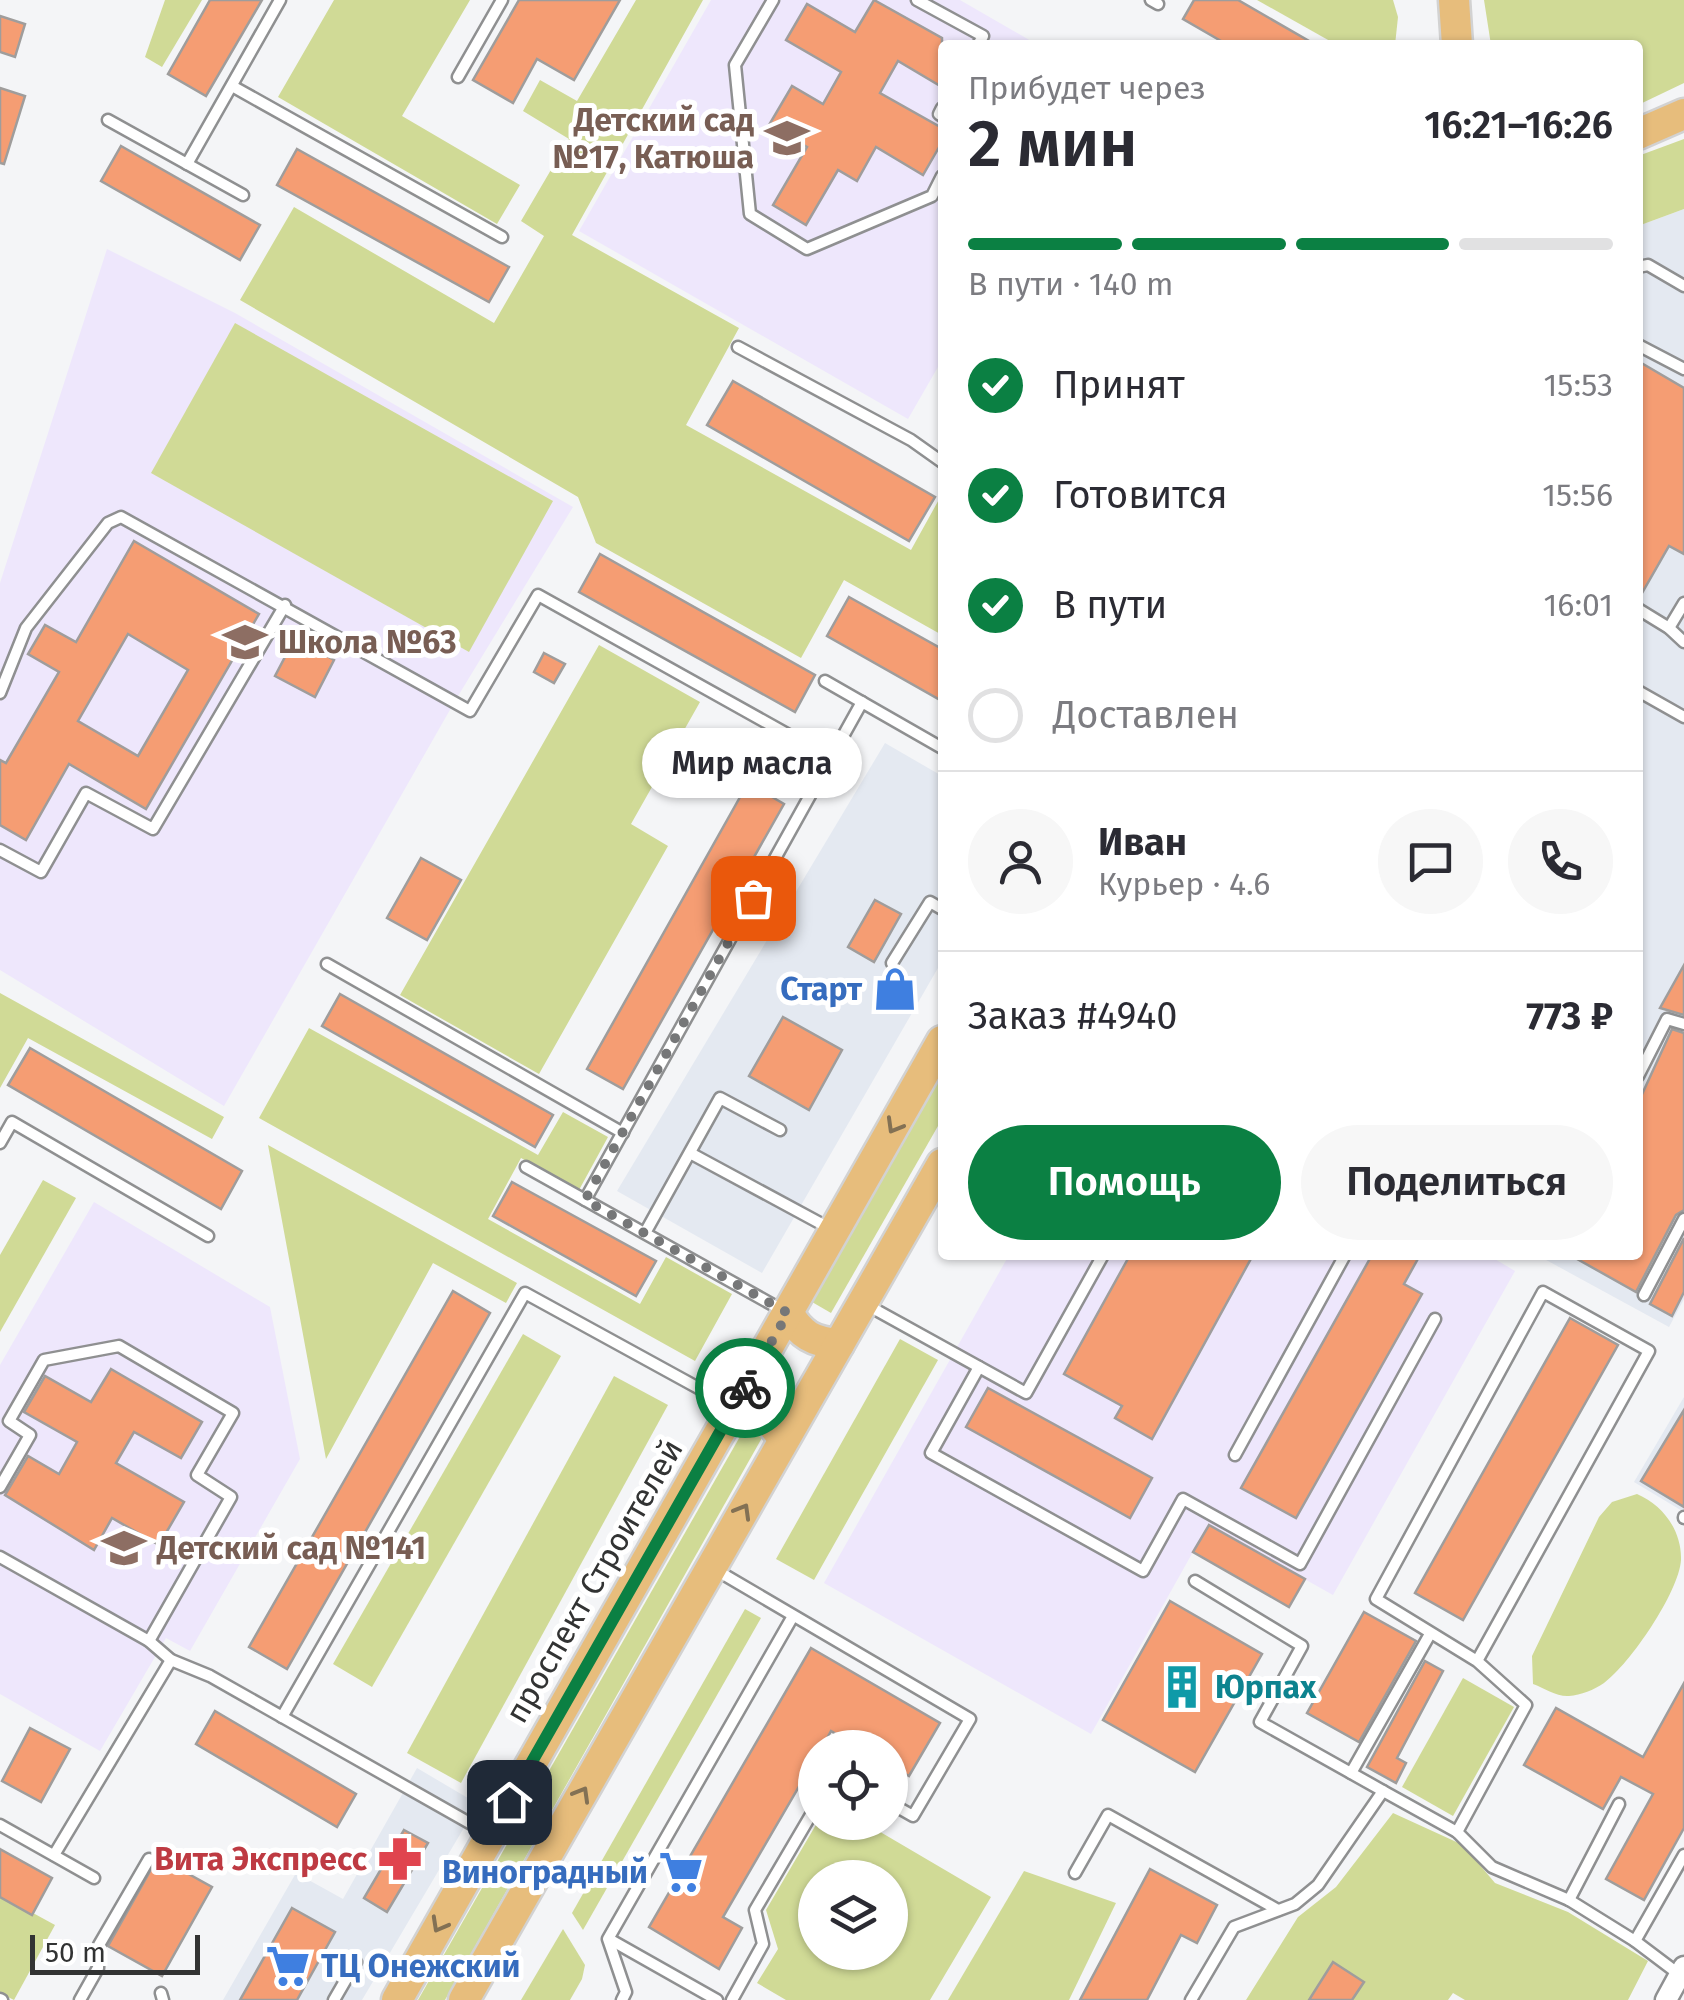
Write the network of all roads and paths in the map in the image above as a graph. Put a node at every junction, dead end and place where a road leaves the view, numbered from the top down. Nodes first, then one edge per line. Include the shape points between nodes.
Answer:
1 (280, 0) edge
2 (502, 0) edge
3 (774, 0) edge
4 (917, 0) edge
5 (1454, 0) edge
6 (981, 40) edge
7 (1458, 40) edge
8 (458, 77) dead end
9 (232, 86) junction
10 (1684, 114) edge
11 (108, 120) dead end
12 (1643, 132) edge
13 (187, 164) junction
14 (938, 184) edge
15 (243, 195) dead end
16 (502, 238) dead end
17 (1643, 266) edge
18 (1684, 276) edge
19 (1668, 277) junction
20 (1684, 286) edge
21 (738, 347) dead end
22 (1643, 348) edge
23 (1684, 369) edge
24 (938, 459) edge
25 (1684, 603) edge
26 (285, 605) junction
27 (1643, 613) edge
28 (1669, 628) junction
29 (1684, 642) edge
30 (825, 681) dead end
31 (0, 693) edge
32 (1643, 694) edge
33 (862, 702) junction
34 (1684, 717) edge
35 (938, 746) edge
36 (830, 758) junction
37 (0, 850) edge
38 (938, 907) edge
39 (892, 963) dead end
40 (327, 964) dead end
41 (1684, 1024) edge
42 (938, 1048) edge
43 (1643, 1066) edge
44 (780, 1130) dead end
45 (623, 1134) junction
46 (0, 1143) edge
47 (690, 1153) junction
48 (526, 1168) dead end
49 (938, 1171) edge
50 (585, 1200) junction
51 (1684, 1219) edge
52 (834, 1231) junction
53 (645, 1234) junction
54 (208, 1236) dead end
55 (1099, 1260) edge
56 (1343, 1260) edge
57 (1644, 1295) dead end
58 (862, 1302) junction
59 (788, 1313) junction
60 (1435, 1320) dead end
61 (839, 1344) junction
62 (978, 1367) junction
63 (734, 1407) junction
64 (784, 1439) junction
65 (1235, 1455) dead end
66 (0, 1487) edge
67 (0, 1557) edge
68 (711, 1568) junction
69 (1194, 1581) dead end
70 (793, 1616) junction
71 (1430, 1634) junction
72 (149, 1641) junction
73 (171, 1660) junction
74 (1476, 1661) junction
75 (282, 1717) junction
76 (1350, 1773) junction
77 (1383, 1790) junction
78 (1619, 1804) dead end
79 (908, 1813) edge
80 (0, 1825) edge
81 (1457, 1832) junction
82 (490, 1834) junction
83 (798, 1837) edge
84 (54, 1855) junction
85 (1684, 1855) edge
86 (149, 1859) dead end
87 (1075, 1872) dead end
88 (94, 1878) dead end
89 (1568, 1900) junction
90 (1278, 1910) junction
91 (608, 1939) junction
92 (1634, 1941) junction
93 (356, 1962) dead end
94 (1682, 1971) edge
95 (80, 2000) edge
96 (334, 2000) edge
97 (397, 2000) edge
98 (464, 2000) edge
99 (622, 2000) edge
100 (717, 2000) edge
101 (732, 2000) edge
102 (1191, 2000) edge
103 (1666, 2000) edge

1 - 9 lane
2 - 8 lane
3 - 14 lane via 734,65 750,214 806,249 932,196
4 - 6 lane
5 - 7 main road
9 - 13 lane
9 - 16 lane
10 - 12 main road
11 - 13 lane
13 - 15 lane
17 - 19 lane
18 - 19 lane
19 - 20 lane
21 - 24 lane
22 - 23 lane
25 - 28 lane
26 - 31 lane via 122,517 108,523 26,628
26 - 36 lane via 470,711 538,595
26 - 37 lane via 153,829 86,793 40,872
27 - 28 lane
28 - 29 lane
30 - 33 lane
32 - 34 lane
33 - 35 lane
33 - 36 lane
36 - 45 lane
38 - 39 lane via 930,902
40 - 45 lane
41 - 43 lane via 1667,1019
42 -> 52 main road, проспект Строителей
44 - 47 lane via 720,1098
45 - 50 lane
46 - 54 lane via 12,1122
47 - 52 lane
47 - 53 lane
48 - 50 lane
49 - 58 main road
50 - 53 lane
51 - 57 lane
52 - 59 main road, проспект Строителей
53 - 59 lane
55 - 62 lane via 1026,1393
56 - 65 lane
58 - 61 main road
58 - 62 lane
59 - 61 main road via 808,1338
59 - 63 main road, проспект Строителей
60 - 62 lane via 1300,1564 1182,1499 1143,1571 931,1453
61 - 64 main road
63 - 64 main road via 764,1414
63 - 75 lane via 525,1293
63 - 82 main road, проспект Строителей
68 -> 64 main road
66 - 72 lane via 30,1436 9,1421 44,1360 119,1346 233,1412 197,1475 231,1496
67 - 72 lane
68 - 70 lane
98 -> 68 main road
69 - 76 lane via 1302,1646 1260,1722
70 - 79 lane via 970,1719 913,1816
70 - 91 lane
71 - 74 lane
71 - 74 lane via 1376,1599 1543,1292 1649,1351
71 - 76 lane
72 - 73 lane
73 - 75 lane
73 - 84 lane
74 - 81 lane via 1526,1705
75 - 82 lane
76 - 77 lane
77 - 81 lane
77 - 90 lane via 1318,1885
78 - 89 lane
80 - 84 lane
81 - 89 lane via 1492,1867
82 -> 97 main road, проспект Строителей
83 - 101 lane via 755,1910 763,1944
84 - 88 lane
85 - 92 lane
86 - 95 lane via 98,1945 98,1968
87 - 90 lane via 1108,1815
89 - 92 lane
90 - 102 lane via 1234,1927
91 - 99 lane via 626,1992
91 - 100 lane
92 - 94 lane
93 - 96 lane
94 - 103 street

